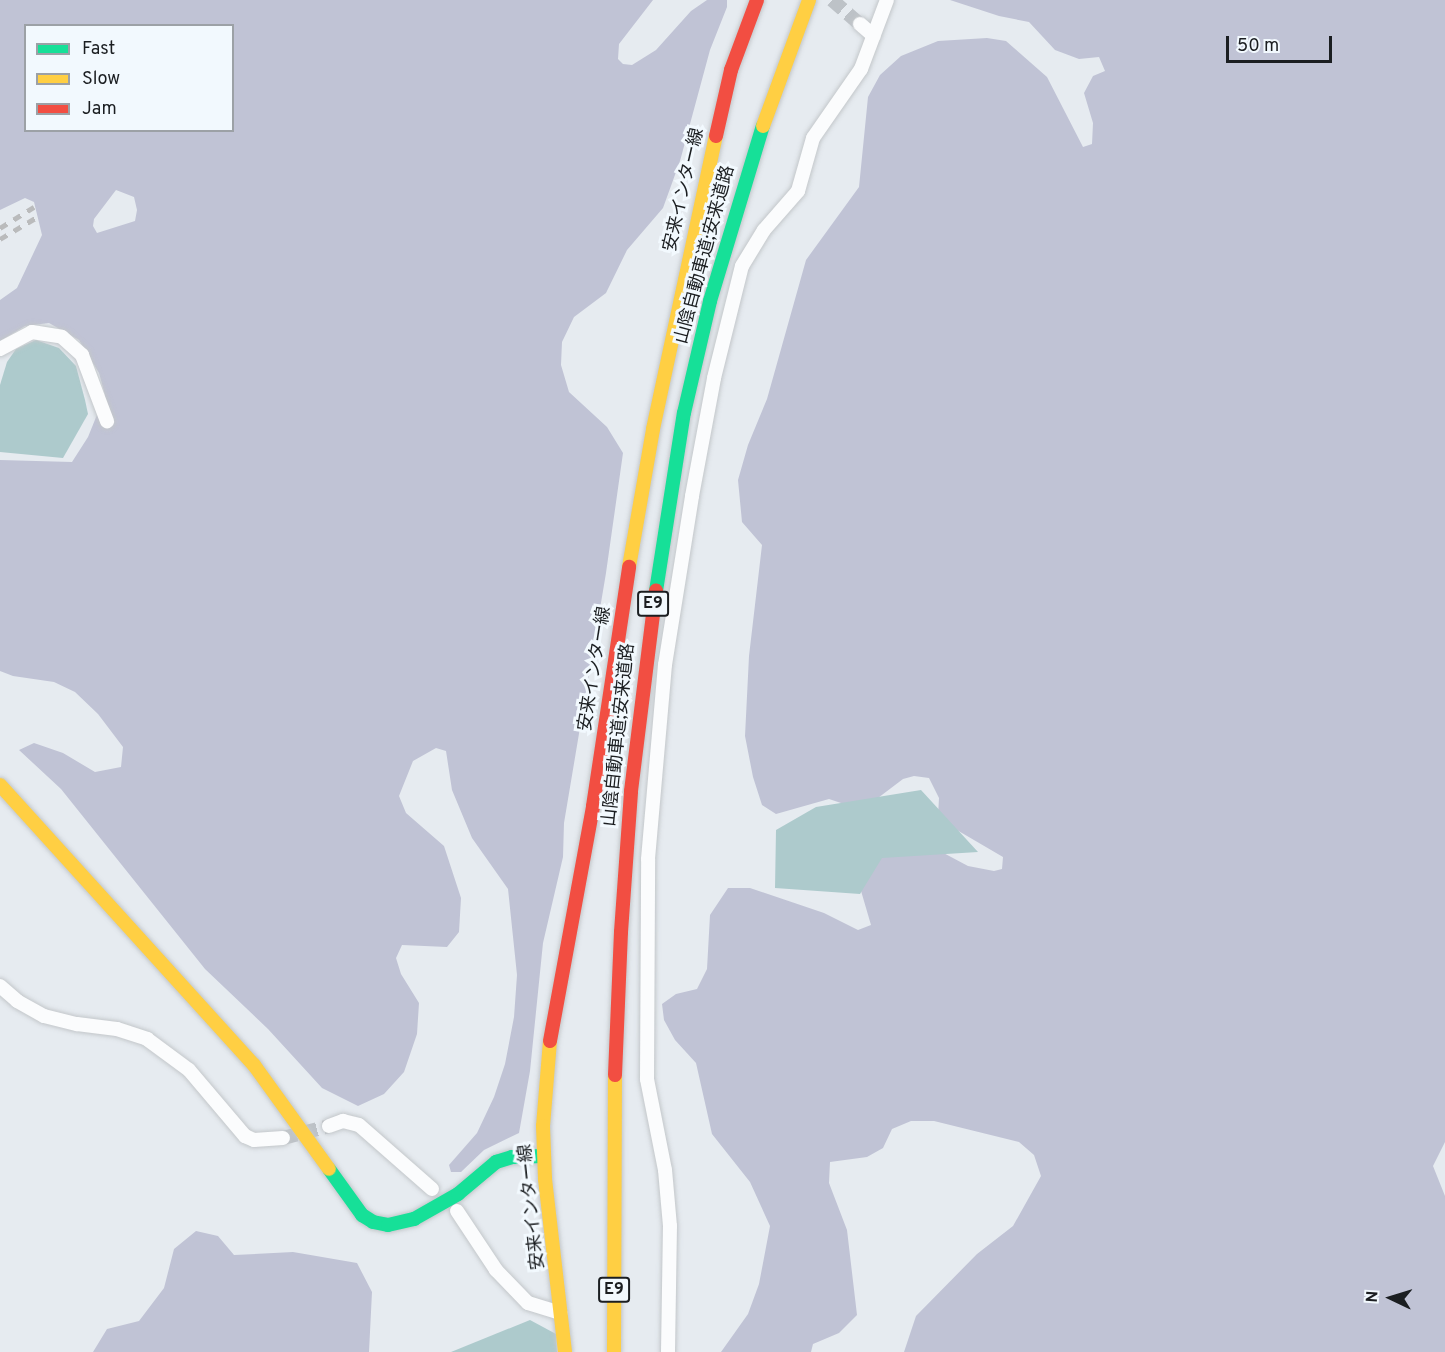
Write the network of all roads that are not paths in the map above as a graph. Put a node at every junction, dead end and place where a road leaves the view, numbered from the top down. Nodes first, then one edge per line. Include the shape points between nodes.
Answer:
1 (757, 0) edge
2 (809, 0) edge
3 (887, 0) edge
4 (860, 24) tunnel mouth
5 (874, 36) junction
6 (0, 350) edge
7 (107, 421) dead end
8 (0, 785) edge
9 (0, 986) edge
10 (329, 1126) tunnel mouth
11 (283, 1138) tunnel mouth
12 (543, 1156) junction
13 (432, 1189) dead end
14 (457, 1211) dead end
15 (560, 1312) junction
16 (565, 1352) edge
17 (614, 1352) edge
18 (668, 1352) edge

1 - 12 main road, 安来インター線 via 731,70 696,220 633,537 616,668 548,1056
2 - 17 main road, 山陰自動車道;安来道路 / E9 via 776,85 710,301 684,413 647,645 631,791 616,1067
3 - 5 street
4 - 5 street
5 - 18 street via 861,69 813,138 798,192 764,230 742,266 714,378 665,665 648,859 647,1079 670,1226
6 - 7 street via 32,332 62,337 82,355
8 - 12 main road via 225,1031 290,1113 362,1215 388,1225 414,1219 458,1194 496,1162
9 - 11 street via 44,1016 117,1029 147,1040 189,1070 245,1136 254,1140
10 - 13 street via 343,1121 359,1125
12 - 15 main road, 安来インター線
14 - 15 street via 496,1270 528,1302
15 - 16 main road, 安来インター線

